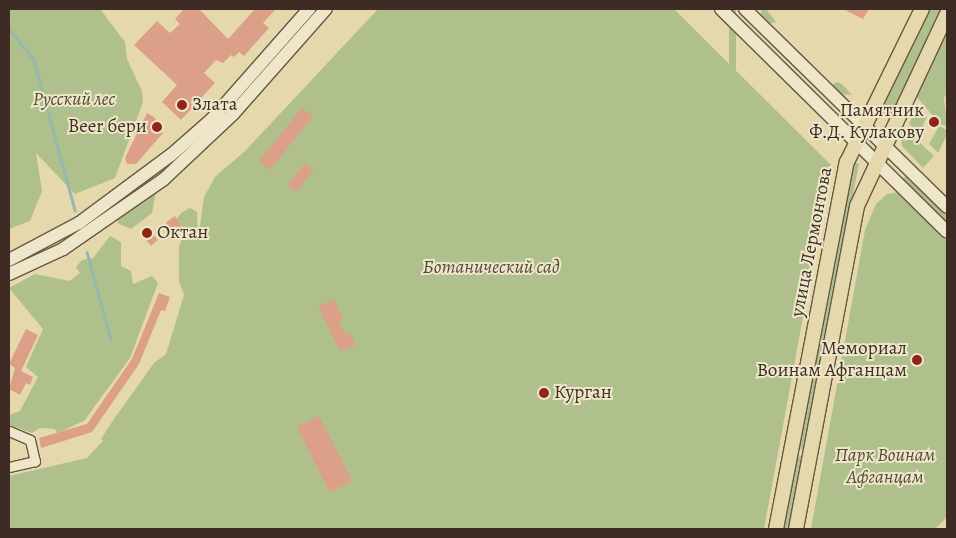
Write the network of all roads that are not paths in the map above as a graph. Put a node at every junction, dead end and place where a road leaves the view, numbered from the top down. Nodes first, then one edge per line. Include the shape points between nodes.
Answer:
1 (309, 9) edge
2 (326, 9) edge
3 (721, 9) edge
4 (745, 9) edge
5 (922, 9) edge
6 (947, 14) edge
7 (864, 125) junction
8 (855, 141) junction
9 (884, 144) junction
10 (876, 161) junction
11 (947, 207) edge
12 (947, 232) edge
13 (9, 260) edge
14 (9, 274) edge
15 (9, 431) edge
16 (791, 451) junction
17 (811, 455) junction
18 (9, 467) edge
19 (776, 529) edge
20 (796, 529) edge

1 - 13 main road via 212,119 164,161 65,232
2 - 14 main road via 218,130 146,192 63,249
3 - 8 main road
4 - 7 main road
5 - 7 main road, улица Лермонтова
6 - 9 main road, улица Лермонтова
7 - 8 main road, улица Лермонтова
7 - 9 main road
8 - 10 main road
8 - 16 main road, улица Лермонтова via 847,162
9 - 10 main road, улица Лермонтова
9 - 11 main road
10 - 12 main road
10 - 17 main road, улица Лермонтова via 855,214
15 - 18 street via 30,440 35,461
16 - 17 main road
16 - 19 main road, улица Лермонтова
17 - 20 main road, улица Лермонтова

